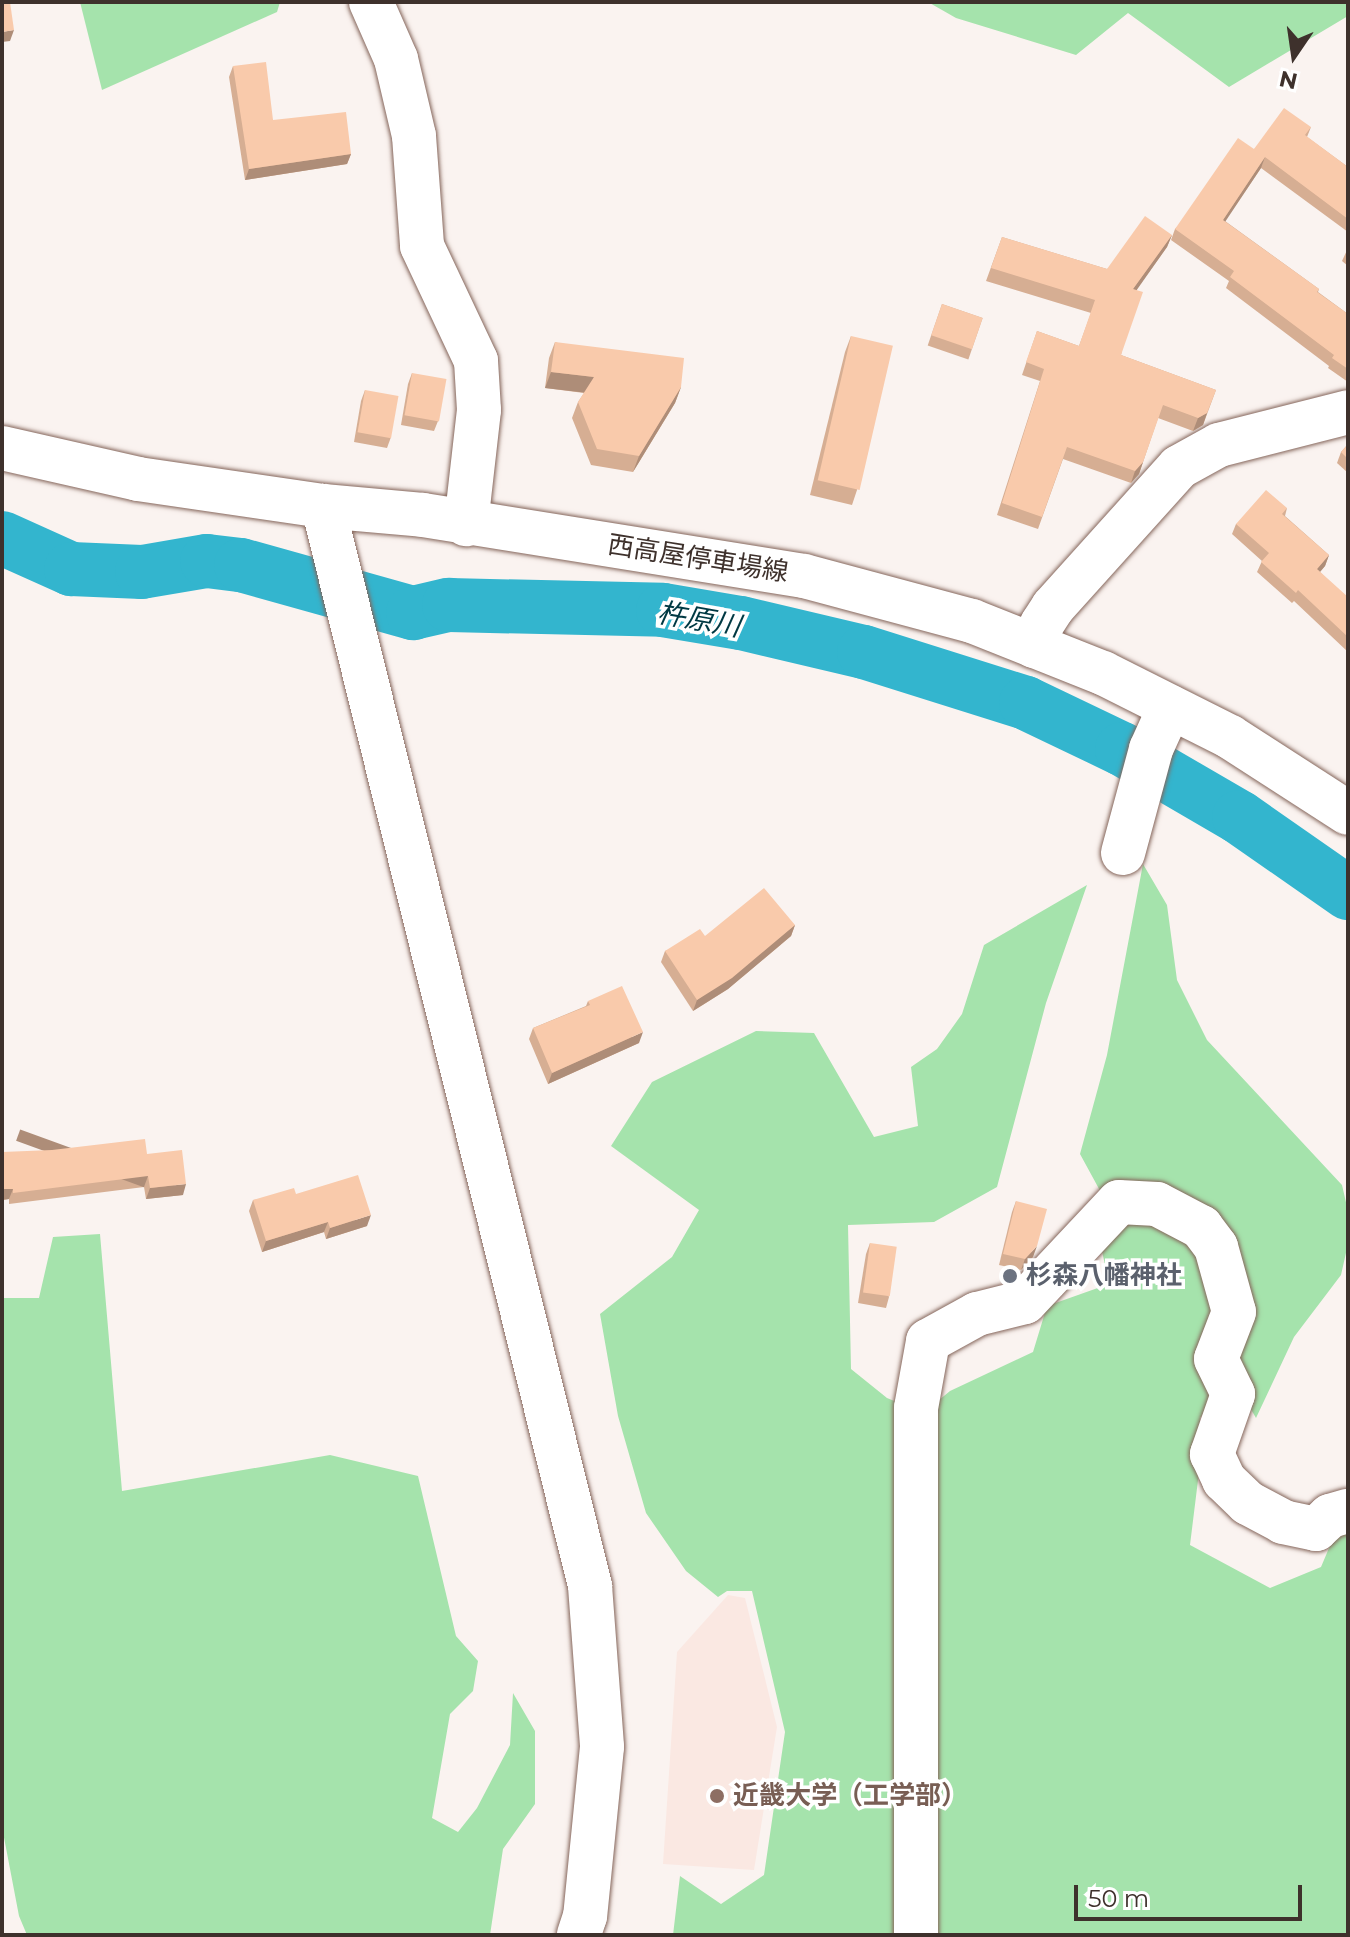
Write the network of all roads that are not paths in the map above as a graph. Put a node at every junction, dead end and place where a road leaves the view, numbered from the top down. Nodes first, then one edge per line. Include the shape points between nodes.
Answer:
1 (371, 2) edge
2 (1348, 412) edge
3 (2, 448) edge
4 (323, 506) junction
5 (466, 524) junction
6 (1034, 646) junction
7 (1170, 707) junction
8 (1348, 813) edge
9 (1128, 833) dead end
10 (1348, 1511) edge
11 (579, 1935) edge
12 (916, 1935) edge

1 - 5 street via 396,59 414,136 422,246 476,361 479,410
2 - 6 street via 1219,445 1179,467 1053,607
3 - 4 street, 西高屋停車場線 via 138,479
4 - 5 street, 西高屋停車場線
4 - 11 street via 590,1586 602,1747
5 - 6 street, 西高屋停車場線 via 804,576 972,621
6 - 7 street, 西高屋停車場線
7 - 8 street, 西高屋停車場線 via 1230,737
7 - 9 street via 1151,749
10 - 12 street via 1330,1516 1316,1529 1283,1522 1248,1503 1224,1480 1212,1454 1233,1394 1216,1359 1234,1312 1216,1247 1201,1227 1157,1204 1119,1202 1025,1302 977,1314 928,1341 916,1408

